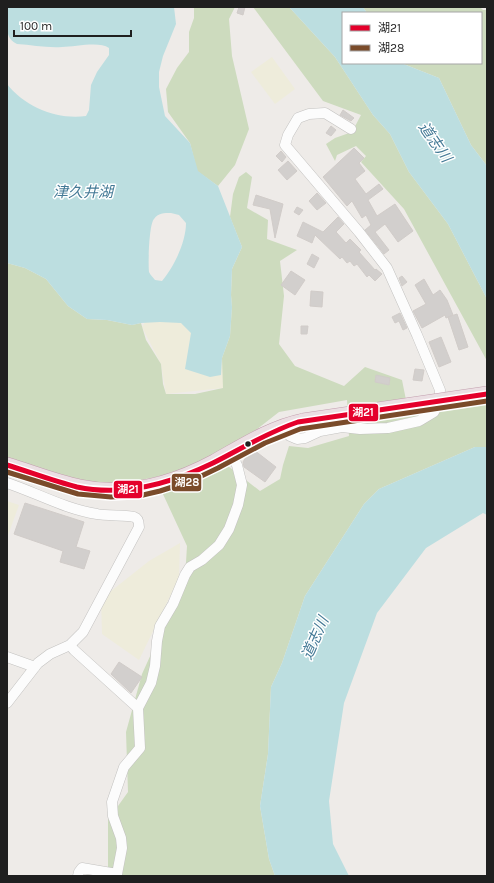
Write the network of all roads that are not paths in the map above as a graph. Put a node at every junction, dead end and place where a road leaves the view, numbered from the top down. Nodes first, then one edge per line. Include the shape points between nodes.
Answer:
1 (351, 129) dead end
2 (487, 394) edge
3 (283, 427) junction
4 (230, 454) junction
5 (7, 465) edge
6 (7, 483) edge
7 (70, 644) junction
8 (7, 657) edge
9 (35, 667) junction
10 (7, 703) edge
11 (138, 708) junction
12 (78, 876) edge

1 - 3 street via 325,113 309,114 298,118 285,144 386,268 440,390 439,401 434,412 419,421 388,428 342,427 320,431 297,440
2 - 3 highway, bridge via 303,421
3 - 4 highway
4 - 5 highway via 161,485 124,491 79,487
4 - 11 street via 237,465 242,485 238,505 219,546 190,567 185,575 160,626 156,641 156,666 151,683
6 - 7 street via 70,508 105,515 134,517 139,522 137,533 86,627
7 - 9 street via 50,654
7 - 11 street
8 - 9 street
9 - 10 street
11 - 12 street via 140,748 124,767 112,802 122,848 117,874 82,868

